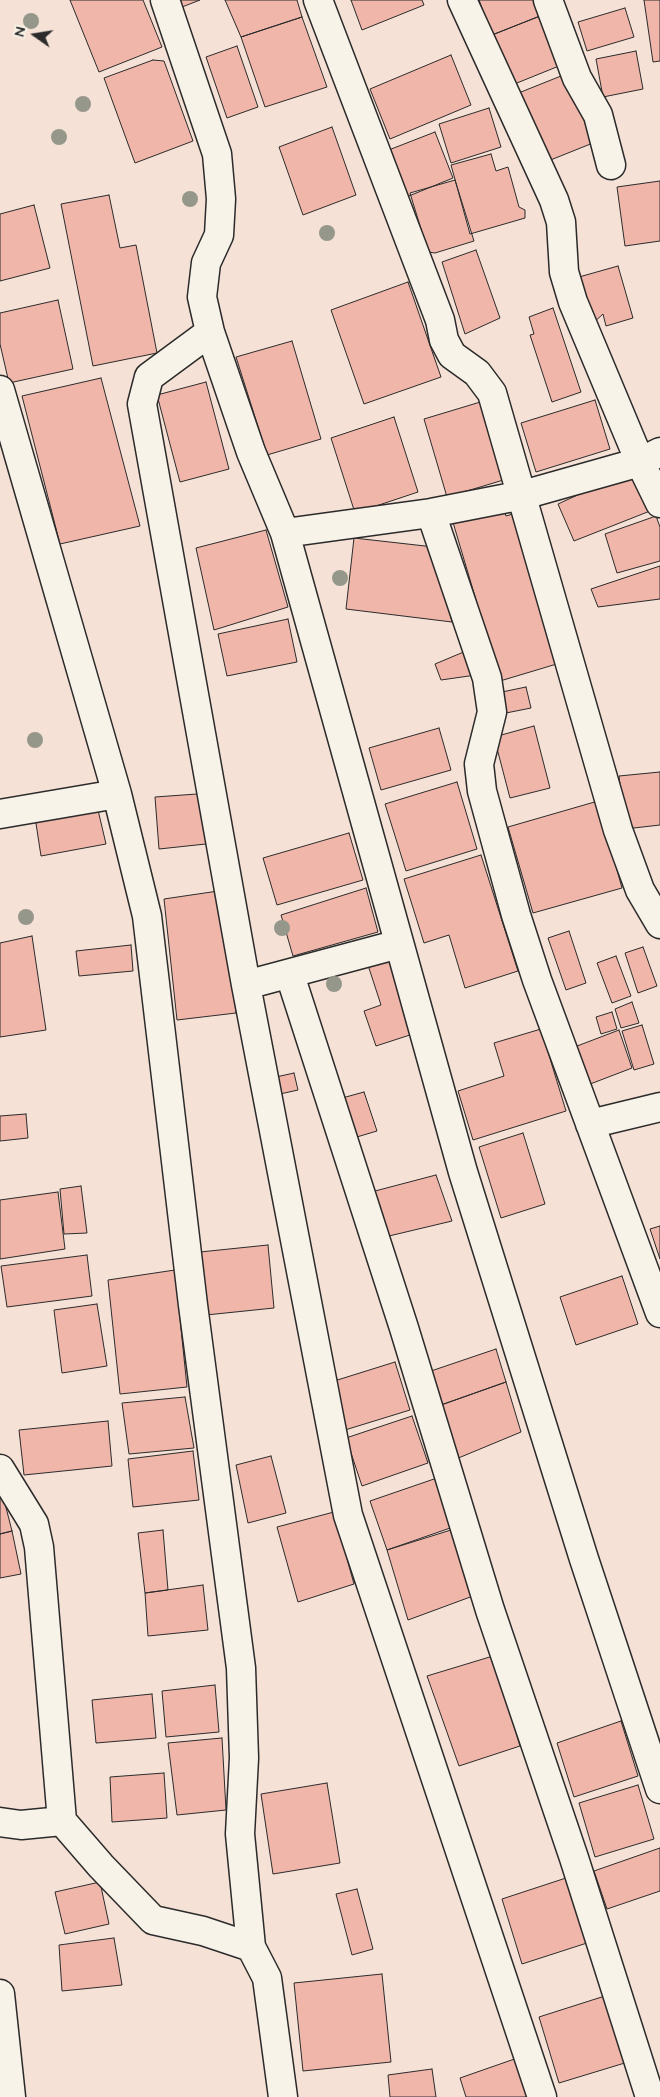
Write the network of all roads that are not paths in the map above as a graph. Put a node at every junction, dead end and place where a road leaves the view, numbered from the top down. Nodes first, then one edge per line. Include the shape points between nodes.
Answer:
1 (165, 0) edge
2 (318, 0) edge
3 (462, 0) edge
4 (548, 0) edge
5 (611, 165) dead end
6 (210, 332) junction
7 (0, 390) edge
8 (650, 457) edge
9 (523, 494) junction
10 (660, 504) edge
11 (431, 513) junction
12 (285, 533) junction
13 (118, 794) junction
14 (0, 814) edge
15 (660, 924) edge
16 (399, 944) junction
17 (290, 975) junction
18 (246, 985) junction
19 (660, 1107) edge
20 (590, 1124) junction
21 (660, 1313) edge
22 (0, 1469) edge
23 (660, 1789) edge
24 (62, 1820) junction
25 (0, 1822) edge
26 (251, 1947) junction
27 (0, 1994) edge
28 (12, 2097) edge
29 (283, 2097) edge
30 (542, 2097) edge
31 (650, 2097) edge

1 - 6 street via 217,154 221,199 218,235 206,262 202,298
2 - 9 street via 440,320 444,340 452,355 477,373 492,393
3 - 8 street via 554,200 561,222 564,272 573,302
4 - 5 street via 577,78 598,115
6 - 12 street via 251,452
6 - 18 street via 149,377 142,404
7 - 13 street
8 - 9 street
8 - 10 street
9 - 11 street
9 - 15 street via 618,830 640,890
11 - 12 street
11 - 20 street via 487,678 492,712 479,764 482,791 525,943
12 - 16 street
13 - 14 street
13 - 26 street via 147,916 191,1295 241,1668 244,1758 240,1834
16 - 17 street
16 - 23 street via 466,1182
17 - 18 street
17 - 31 street via 404,1328 490,1610
18 - 30 street via 348,1515
19 - 20 street
20 - 21 street
22 - 24 street via 34,1524 39,1547
24 - 25 street via 21,1825
24 - 26 street via 152,1920 203,1931
26 - 29 street via 268,1978
27 - 28 street

